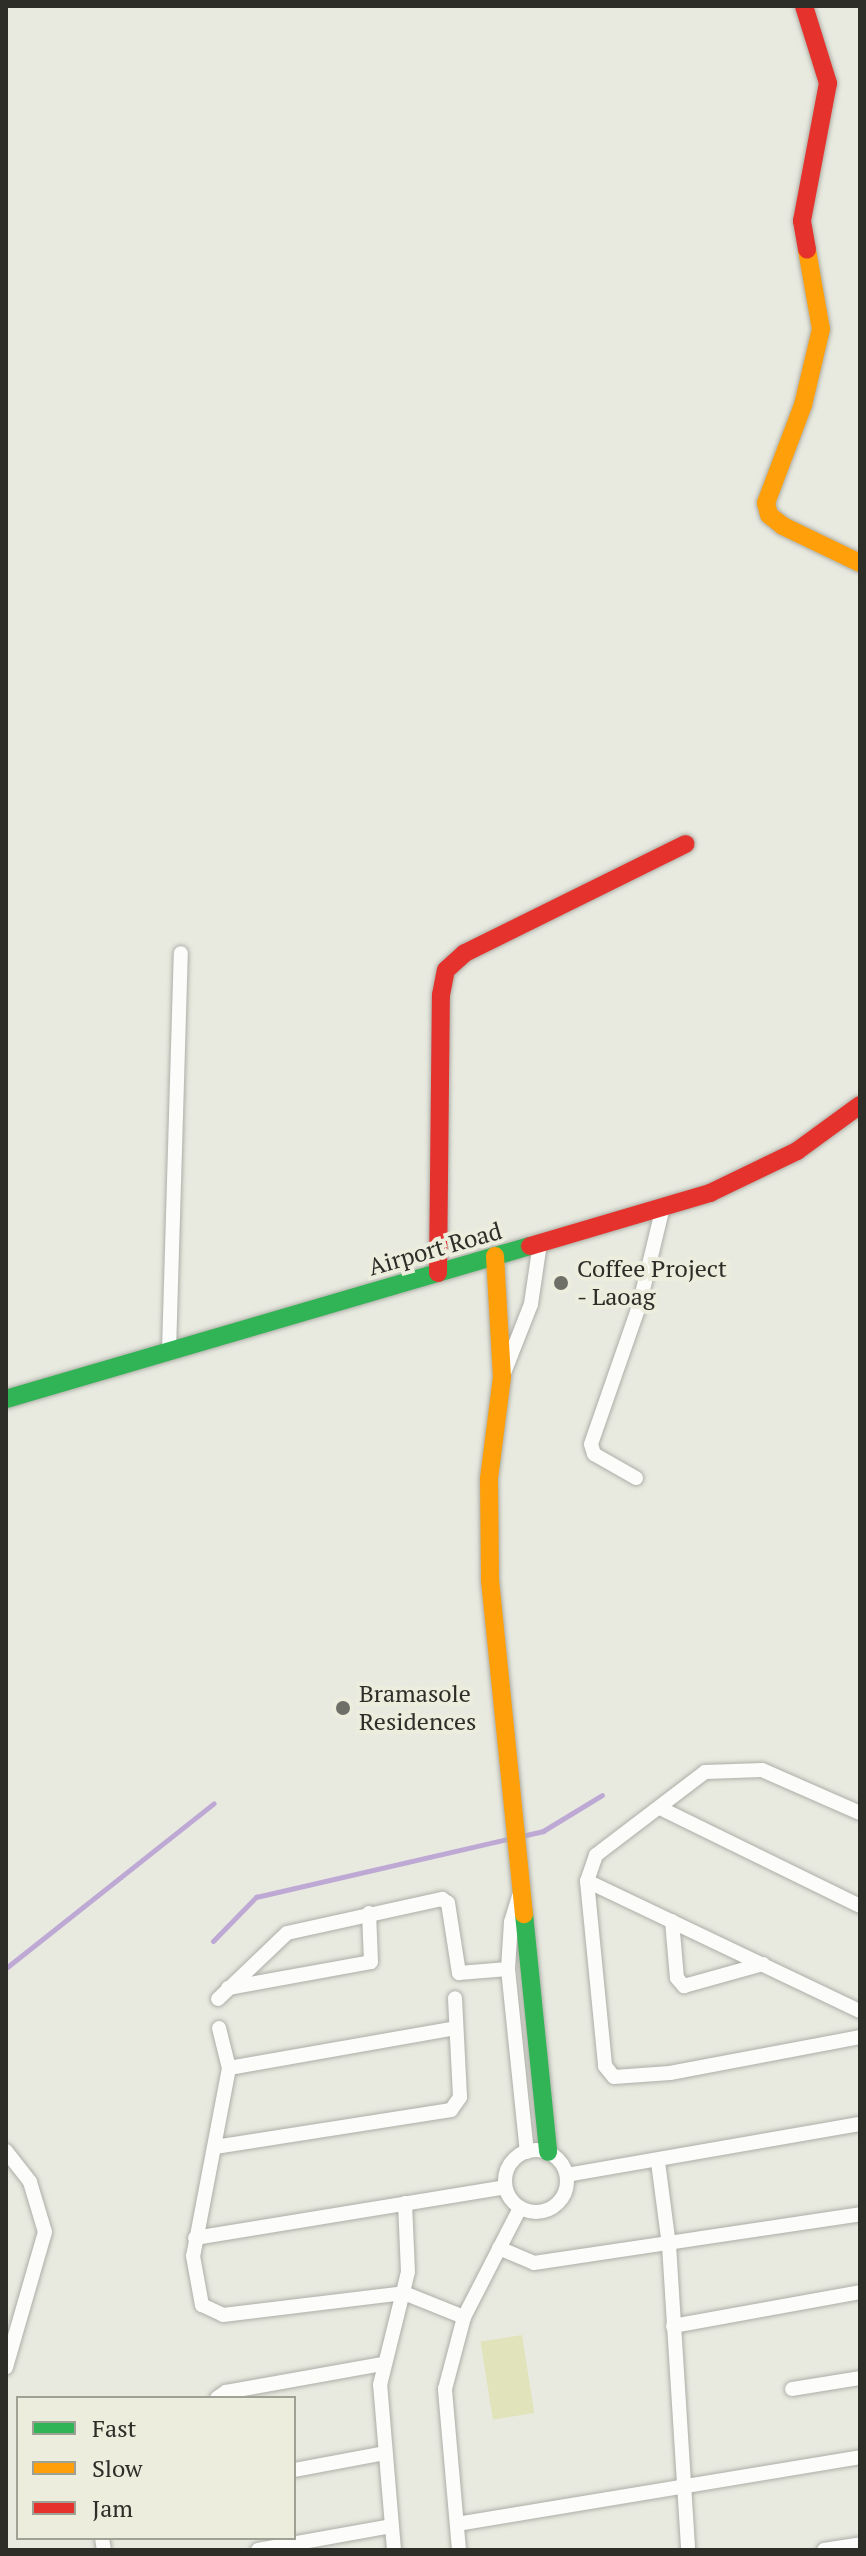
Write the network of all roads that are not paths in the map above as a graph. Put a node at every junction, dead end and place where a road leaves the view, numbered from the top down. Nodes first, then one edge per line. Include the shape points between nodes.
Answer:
1 (804, 6) edge
2 (860, 563) edge
3 (686, 844) dead end
4 (181, 953) dead end
5 (860, 1105) edge
6 (663, 1207) junction
7 (540, 1243) junction
8 (495, 1256) junction
9 (438, 1273) junction
10 (169, 1351) junction
11 (502, 1377) junction
12 (6, 1399) edge
13 (636, 1478) dead end
14 (860, 1802) edge
15 (842, 1803) junction
16 (662, 1809) junction
17 (860, 1813) edge
18 (587, 1881) junction
19 (519, 1895) junction
20 (860, 1906) edge
21 (369, 1913) junction
22 (672, 1921) junction
23 (763, 1964) junction
24 (508, 1969) junction
25 (455, 1998) dead end
26 (860, 2011) edge
27 (219, 2028) dead end
28 (456, 2028) junction
29 (860, 2037) edge
30 (535, 2057) junction
31 (516, 2059) junction
32 (229, 2068) junction
33 (860, 2124) edge
34 (215, 2147) junction
35 (6, 2151) edge
36 (527, 2152) junction
37 (548, 2152) junction
38 (658, 2162) junction
39 (567, 2175) junction
40 (505, 2187) junction
41 (405, 2203) junction
42 (520, 2208) junction
43 (860, 2214) edge
44 (195, 2238) junction
45 (669, 2245) junction
46 (499, 2248) junction
47 (860, 2292) edge
48 (404, 2293) junction
49 (464, 2317) junction
50 (673, 2326) junction
51 (382, 2364) junction
52 (6, 2367) edge
53 (860, 2378) edge
54 (792, 2389) dead end
55 (220, 2396) edge
56 (385, 2453) junction
57 (860, 2457) edge
58 (296, 2470) edge
59 (683, 2486) junction
60 (457, 2524) junction
61 (391, 2526) junction
62 (860, 2544) edge
63 (258, 2550) edge
64 (394, 2550) edge
65 (459, 2550) edge
66 (688, 2550) edge
67 (824, 2550) edge

1 - 2 street via 828,83 802,221 821,329 803,405 766,503 783,526
3 - 9 street via 465,953 446,970 441,995
4 - 10 street
5 - 6 street, Airport Road via 797,1151 752,1175
6 - 7 street, Airport Road
6 - 13 street via 639,1306 591,1444 594,1454
7 - 8 street, Airport Road
7 - 11 street via 531,1304
8 - 9 street, Airport Road
8 - 11 street
9 - 10 street, Airport Road
10 - 12 street, Airport Road
11 - 19 street via 489,1479 490,1566
14 - 15 street
15 - 16 street via 762,1770 739,1768 696,1777
15 - 17 street
16 - 18 street via 596,1855
16 - 20 street
18 - 22 street
18 - 29 street via 605,2066 614,2077 670,2073
19 - 24 street
19 - 30 street
21 - 21 street via 371,1962 223,1993 287,1933
21 - 24 street via 446,1900 459,1973
22 - 23 street
22 - 23 street via 677,1978 684,1986
23 - 26 street
24 - 31 street
25 - 28 street
27 - 32 street
28 - 32 street
28 - 34 street via 460,2097 451,2110
30 - 31 street
30 - 37 street
31 - 36 street
32 - 34 street
33 - 38 street
34 - 44 street
35 - 52 street via 30,2182 45,2232
36 - 37 street
36 - 40 street via 512,2161
37 - 39 street
38 - 39 street
38 - 45 street
39 - 42 street via 566,2193 555,2207 538,2213
40 - 41 street
40 - 42 street
41 - 44 street
41 - 48 street via 409,2259
42 - 46 street
43 - 45 street
44 - 48 street via 196,2285 211,2314
45 - 46 street via 534,2263
45 - 50 street
46 - 49 street
47 - 50 street
48 - 49 street
48 - 51 street
49 - 60 street via 445,2389
50 - 59 street
51 - 55 street
51 - 56 street
53 - 54 street
56 - 58 street
56 - 61 street
57 - 59 street
59 - 60 street
59 - 66 street
60 - 65 street
61 - 63 street
61 - 64 street
62 - 67 street

